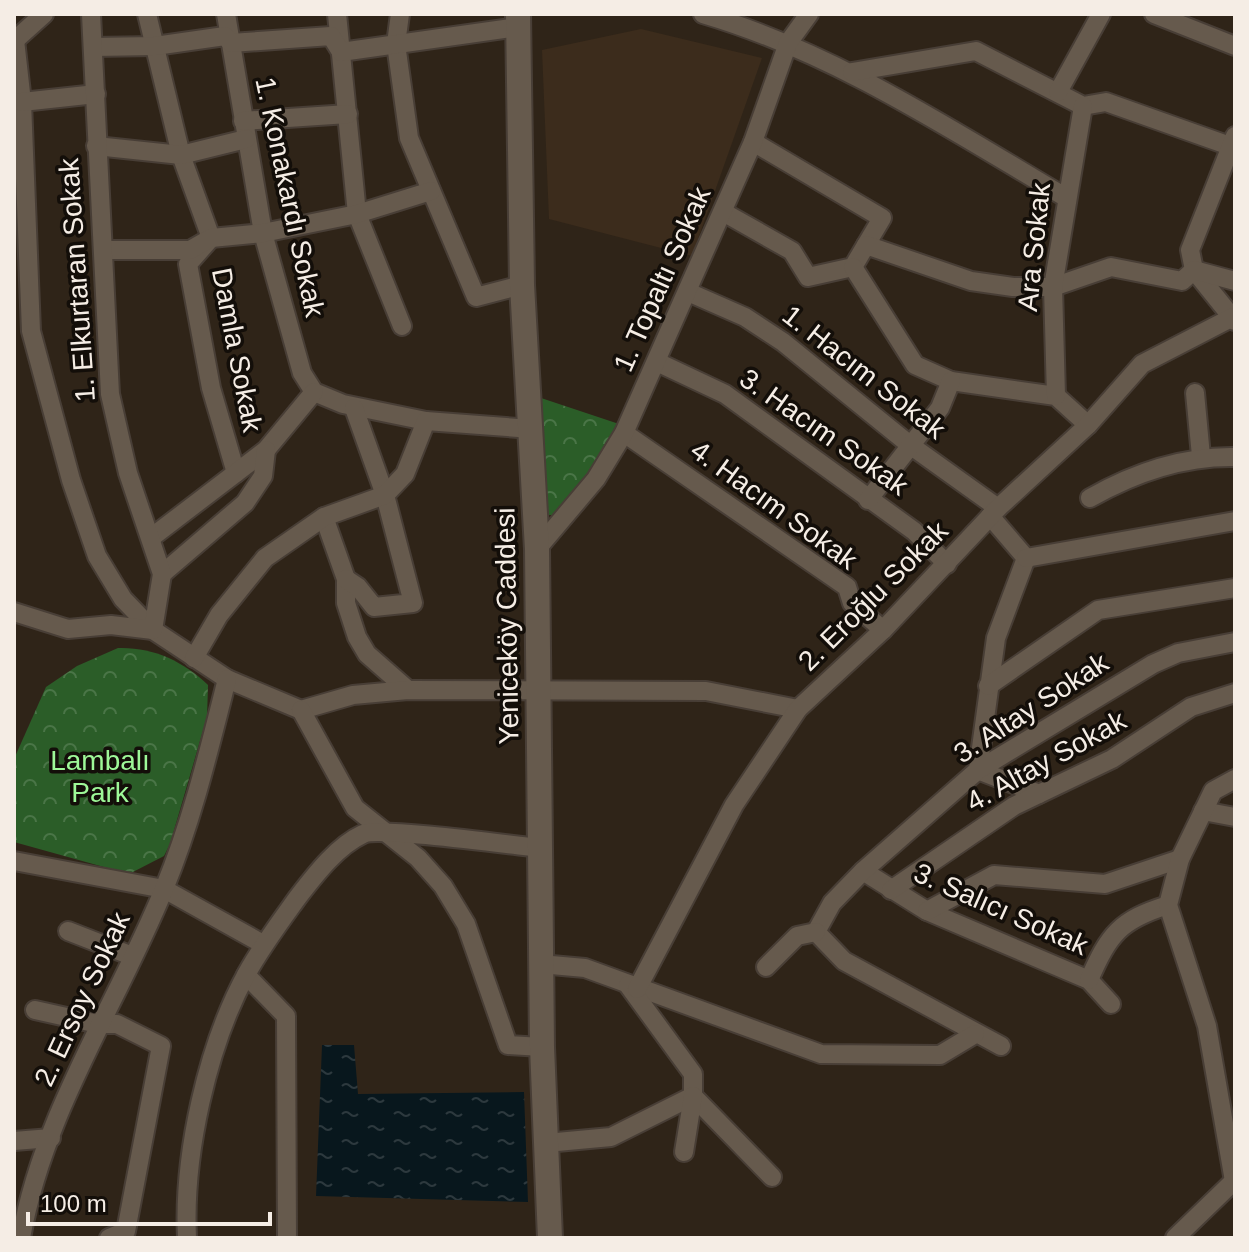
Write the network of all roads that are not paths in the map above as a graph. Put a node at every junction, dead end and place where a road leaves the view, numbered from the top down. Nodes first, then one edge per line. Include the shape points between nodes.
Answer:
1 (44, 14) edge
2 (91, 14) edge
3 (147, 14) edge
4 (226, 14) edge
5 (337, 14) edge
6 (400, 14) edge
7 (703, 14) edge
8 (809, 14) edge
9 (1101, 14) edge
10 (1154, 14) edge
11 (518, 20) edge
12 (14, 40) edge
13 (231, 43) junction
14 (788, 43) junction
15 (396, 44) junction
16 (155, 46) junction
17 (1235, 46) edge
18 (93, 47) junction
19 (341, 52) junction
20 (852, 72) junction
21 (1058, 92) junction
22 (96, 94) junction
23 (22, 102) junction
24 (1083, 106) junction
25 (348, 114) junction
26 (245, 130) junction
27 (1232, 141) edge
28 (753, 142) junction
29 (96, 146) junction
30 (181, 155) junction
31 (431, 191) junction
32 (1065, 197) junction
33 (723, 212) junction
34 (357, 214) junction
35 (263, 233) junction
36 (211, 238) junction
37 (866, 245) junction
38 (103, 250) junction
39 (853, 267) junction
40 (1194, 270) junction
41 (1235, 281) edge
42 (522, 285) junction
43 (1053, 287) junction
44 (688, 292) junction
45 (1234, 319) edge
46 (402, 326) dead end
47 (657, 362) junction
48 (951, 381) junction
49 (314, 392) junction
50 (1195, 393) dead end
51 (1056, 396) junction
52 (354, 408) junction
53 (426, 421) junction
54 (1088, 425) junction
55 (532, 429) junction
56 (624, 433) junction
57 (910, 445) junction
58 (266, 450) junction
59 (1201, 456) junction
60 (1235, 457) edge
61 (236, 473) junction
62 (385, 495) junction
63 (1090, 498) dead end
64 (868, 500) junction
65 (994, 512) junction
66 (324, 517) junction
67 (1235, 521) edge
68 (152, 537) junction
69 (537, 549) junction
70 (1026, 558) junction
71 (947, 564) junction
72 (162, 574) junction
73 (346, 579) junction
74 (1235, 588) edge
75 (14, 612) edge
76 (153, 630) junction
77 (883, 630) junction
78 (1235, 642) edge
79 (194, 658) junction
80 (227, 679) junction
81 (988, 686) junction
82 (408, 690) junction
83 (538, 691) junction
84 (1235, 693) edge
85 (798, 709) junction
86 (301, 710) junction
87 (978, 770) junction
88 (1235, 779) edge
89 (1039, 794) junction
90 (1203, 811) junction
91 (1235, 817) edge
92 (383, 833) junction
93 (539, 848) junction
94 (1180, 859) junction
95 (14, 861) edge
96 (863, 871) junction
97 (164, 889) junction
98 (891, 890) junction
99 (1168, 905) junction
100 (927, 911) junction
101 (68, 931) dead end
102 (816, 932) junction
103 (263, 944) junction
104 (132, 956) junction
105 (540, 964) junction
106 (766, 967) dead end
107 (246, 975) junction
108 (1089, 980) junction
109 (632, 987) junction
110 (1111, 1004) dead end
111 (35, 1010) dead end
112 (98, 1024) junction
113 (975, 1034) junction
114 (1001, 1046) dead end
115 (542, 1047) junction
116 (693, 1096) junction
117 (51, 1138) junction
118 (14, 1141) edge
119 (546, 1143) junction
120 (684, 1152) dead end
121 (772, 1177) dead end
122 (1235, 1181) edge
123 (21, 1238) edge
124 (109, 1238) edge
125 (187, 1238) edge
126 (287, 1238) edge
127 (550, 1238) edge
128 (1175, 1238) edge

1 - 12 street
2 - 18 street, 1. Elkurtaran Sokak
3 - 16 street, Damla Sokak
4 - 13 street, 1. Konakardı Sokak
5 - 19 street
6 - 15 street
7 - 14 street
8 - 14 street, 1. Topaltı Sokak
9 - 21 street
10 - 17 street
11 - 15 street
11 - 42 street, Yeniceköy Caddesi
12 - 23 street
13 - 16 street via 225,36
13 - 19 street via 331,36
13 - 26 street, 1. Konakardı Sokak
14 - 20 street
14 - 28 street, 1. Topaltı Sokak
15 - 19 street
15 - 31 street via 409,138
16 - 18 street
16 - 30 street, Damla Sokak
18 - 22 street, 1. Elkurtaran Sokak
19 - 25 street
20 - 21 street via 976,51
20 - 32 street
21 - 24 street
22 - 23 street
22 - 29 street, 1. Elkurtaran Sokak
23 - 76 street via 31,331 43,380 97,556 123,599
24 - 27 street via 1106,102
24 - 32 street, Ara Sokak
25 - 26 street
25 - 34 street
26 - 30 street
26 - 35 street, 1. Konakardı Sokak
27 - 40 street via 1190,250
28 - 33 street, 1. Topaltı Sokak
28 - 37 street via 882,218
29 - 30 street
29 - 38 street, 1. Elkurtaran Sokak
30 - 36 street, Damla Sokak
31 - 34 street
31 - 42 street via 476,297
32 - 43 street, Ara Sokak
33 - 39 street via 792,251 808,277
33 - 44 street, 1. Topaltı Sokak
34 - 35 street
34 - 46 street
35 - 36 street
35 - 49 street, 1. Konakardı Sokak via 302,373
36 - 38 street via 190,250
36 - 61 street, Damla Sokak via 188,264 211,388
37 - 39 street
37 - 43 street via 971,281
38 - 68 street, 1. Elkurtaran Sokak via 110,394 128,473
39 - 48 street via 915,365
40 - 41 street
40 - 43 street via 1182,281 1111,267
40 - 45 street
42 - 55 street, Yeniceköy Caddesi
43 - 51 street, Ara Sokak
44 - 47 street, 1. Topaltı Sokak
44 - 57 street, 1. Hacım Sokak via 745,317 783,342
45 - 54 street, 2. Eroğlu Sokak via 1142,364
47 - 56 street, 1. Topaltı Sokak
47 - 64 street, 3. Hacım Sokak via 725,394
48 - 51 street
48 - 57 street via 940,408
49 - 52 street
49 - 58 street
50 - 59 street
51 - 54 street
52 - 53 street
52 - 62 street
53 - 55 street
53 - 62 street via 405,474
54 - 65 street, 2. Eroğlu Sokak
55 - 69 street, Yeniceköy Caddesi
56 - 69 street, 1. Topaltı Sokak via 596,479
56 - 77 street, 4. Hacım Sokak via 847,587 852,603
57 - 64 street
57 - 65 street, 1. Hacım Sokak
58 - 61 street
58 - 72 street via 263,476 245,503
59 - 60 street
59 - 63 street via 1121,480
61 - 68 street
62 - 66 street
62 - 73 street via 413,603 374,607
64 - 71 street, 3. Hacım Sokak via 914,531
65 - 70 street, 1. Hacım Sokak
65 - 71 street, 2. Eroğlu Sokak
66 - 73 street
66 - 79 street via 265,558 219,615
67 - 70 street
68 - 72 street, 1. Elkurtaran Sokak
69 - 83 street, Yeniceköy Caddesi
70 - 81 street via 996,638
71 - 77 street, 2. Eroğlu Sokak
72 - 76 street, 1. Elkurtaran Sokak
73 - 82 street via 346,603 357,637 367,654
74 - 81 street via 1098,610
75 - 76 street via 68,629 111,625
76 - 79 street
77 - 85 street, 2. Eroğlu Sokak
78 - 87 street, 3. Altay Sokak via 1178,653 1153,664
79 - 80 street
80 - 86 street
80 - 97 street, 2. Ersoy Sokak via 200,786
81 - 87 street
82 - 83 street
82 - 86 street via 353,695
83 - 85 street via 706,691
83 - 93 street, Yeniceköy Caddesi
84 - 89 street, 4. Altay Sokak via 1191,707 1112,759
85 - 109 street, 2. Eroğlu Sokak via 734,805
86 - 92 street via 355,808
87 - 89 street
87 - 96 street, 3. Altay Sokak
88 - 90 street via 1213,791
89 - 98 street, 4. Altay Sokak
90 - 91 street
90 - 94 street
92 - 93 street
92 - 103 street via 365,833 340,850
92 - 115 street via 418,858 466,924 508,1045
93 - 105 street, Yeniceköy Caddesi
94 - 99 street
94 - 100 street via 1105,884 994,875
95 - 97 street
96 - 98 street, 3. Salıcı Sokak
96 - 102 street, 3. Altay Sokak via 832,903
97 - 103 street
97 - 104 street, 2. Ersoy Sokak
98 - 100 street, 3. Salıcı Sokak
99 - 108 street via 1135,915 1107,940
99 - 122 street via 1207,1026
100 - 108 street, 3. Salıcı Sokak
101 - 104 street
102 - 106 street via 797,936
102 - 113 street via 844,961
103 - 107 street
104 - 112 street, 2. Ersoy Sokak
105 - 109 street via 585,968
105 - 115 street, Yeniceköy Caddesi
107 - 125 street via 229,1011 195,1131
107 - 126 street via 286,1016
108 - 110 street, 3. Salıcı Sokak
109 - 113 street via 821,1054 940,1055
109 - 116 street via 693,1074
111 - 112 street
112 - 117 street, 2. Ersoy Sokak
112 - 124 street via 117,1024 161,1046 126,1231
113 - 114 street
115 - 119 street, Yeniceköy Caddesi
116 - 119 street via 611,1137
116 - 120 street
116 - 121 street
117 - 118 street
117 - 123 street, 2. Ersoy Sokak
119 - 127 street, Yeniceköy Caddesi
122 - 128 street

